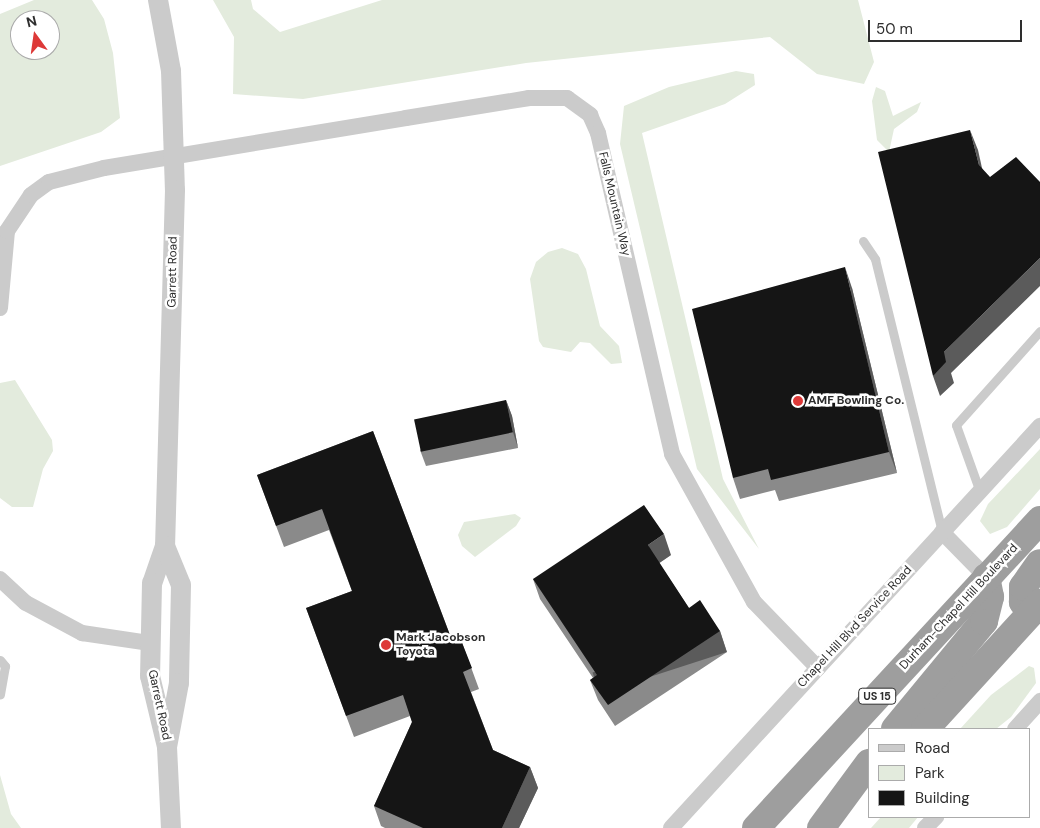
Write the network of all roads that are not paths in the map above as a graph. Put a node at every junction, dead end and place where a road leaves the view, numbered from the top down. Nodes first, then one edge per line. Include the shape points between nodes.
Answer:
1 (158, 0) edge
2 (175, 157) junction
3 (863, 241) dead end
4 (0, 308) edge
5 (1039, 333) edge
6 (1040, 426) edge
7 (980, 492) junction
8 (1040, 520) edge
9 (942, 532) junction
10 (165, 546) junction
11 (1040, 564) edge
12 (986, 577) junction
13 (1, 582) edge
14 (1037, 612) edge
15 (150, 643) junction
16 (0, 660) edge
17 (818, 668) junction
18 (0, 695) edge
19 (1040, 701) edge
20 (896, 728) edge
21 (926, 728) edge
22 (1015, 728) edge
23 (167, 747) junction
24 (868, 764) edge
25 (868, 792) edge
26 (935, 818) edge
27 (171, 828) edge
28 (671, 828) edge
29 (756, 828) edge
30 (821, 828) edge
31 (835, 828) edge
32 (925, 828) edge

1 - 2 street, Garrett Road via 171,71
2 - 4 street, Falls Mountain Way via 70,174 31,194 7,231
2 - 10 street, Garrett Road
2 - 17 street, Falls Mountain Way via 529,98 559,97 590,115 598,133 672,454 754,602
3 - 9 lane via 875,259
5 - 7 lane via 956,425
6 - 7 street, Chapel Hill Blvd Service Road
7 - 9 street, Chapel Hill Blvd Service Road
8 - 12 highway, Durham-Chapel Hill Boulevard / US 15
9 - 12 street
9 - 17 street, Chapel Hill Blvd Service Road
10 - 15 street, Garrett Road via 152,582
10 - 23 street, Garrett Road via 181,585 178,682
11 - 14 highway via 1022,592
12 - 20 highway via 990,596 984,621
12 - 29 highway, Durham-Chapel Hill Boulevard / US 15
13 - 15 street via 26,603 82,633
14 - 21 highway
15 - 23 street, Garrett Road via 150,676
16 - 18 lane via 5,666
17 - 28 street, Chapel Hill Blvd Service Road
19 - 22 street
23 - 27 street, Garrett Road
24 - 30 highway
25 - 31 highway
26 - 32 street

